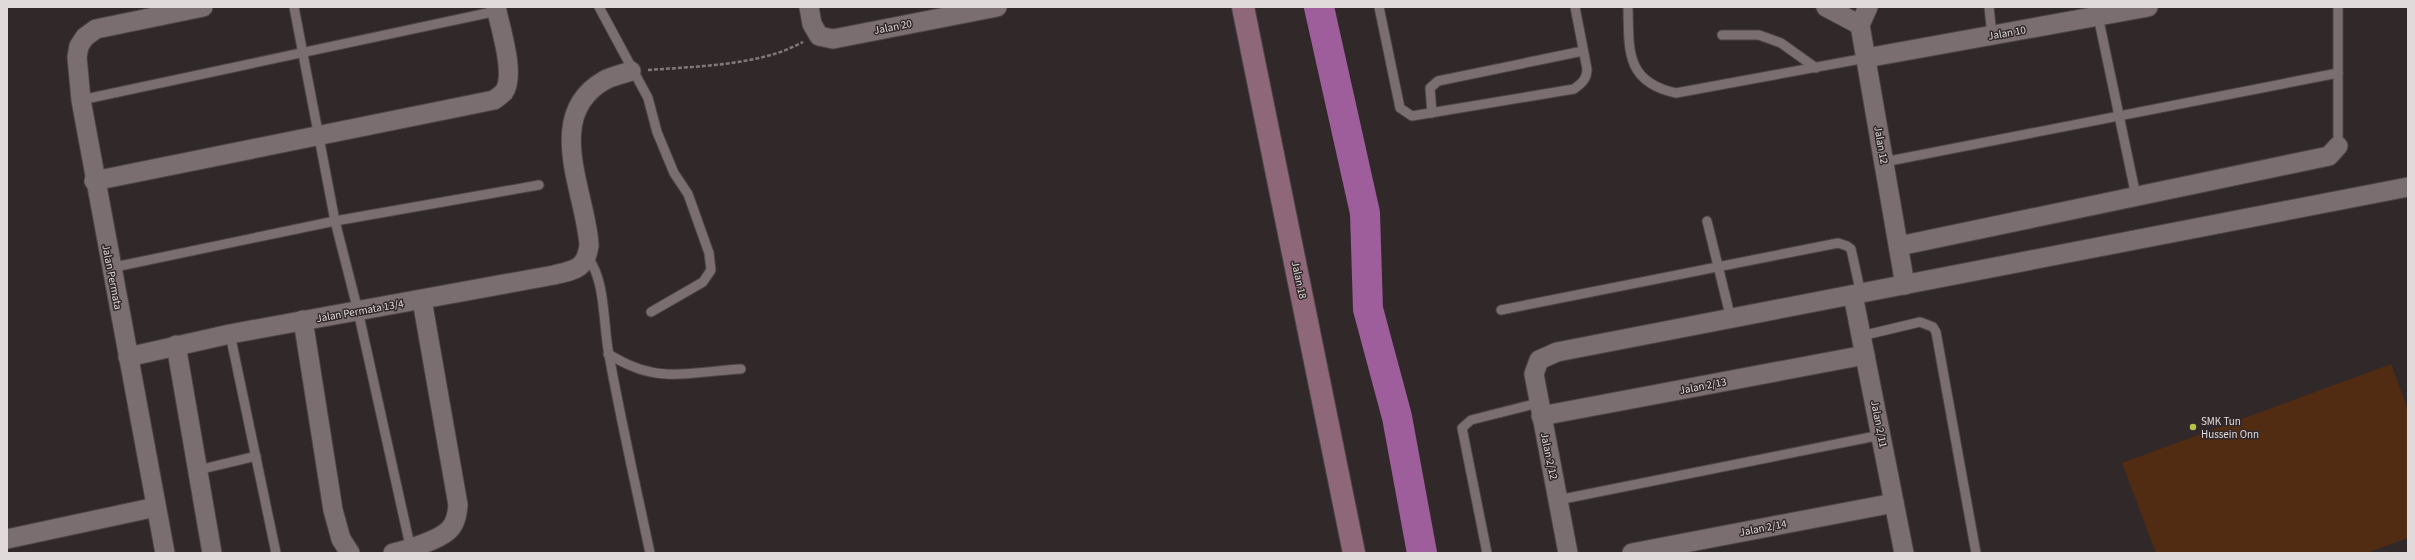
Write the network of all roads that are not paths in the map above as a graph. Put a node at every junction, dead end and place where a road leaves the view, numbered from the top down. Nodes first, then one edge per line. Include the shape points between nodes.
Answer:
1 (203, 7) edge
2 (294, 7) edge
3 (599, 7) edge
4 (808, 7) edge
5 (997, 7) edge
6 (1243, 7) edge
7 (1379, 7) edge
8 (1575, 7) edge
9 (1628, 7) edge
10 (1826, 7) edge
11 (1868, 7) edge
12 (1989, 7) edge
13 (2148, 7) edge
14 (2338, 7) edge
15 (497, 9) edge
16 (2105, 12) edge
17 (1860, 25) junction
18 (1722, 35) dead end
19 (1992, 35) junction
20 (1583, 51) junction
21 (302, 53) junction
22 (1866, 58) junction
23 (1816, 68) junction
24 (631, 71) junction
25 (2338, 73) junction
26 (81, 100) junction
27 (1432, 113) junction
28 (2118, 116) junction
29 (319, 134) junction
30 (2338, 146) joint
31 (1884, 162) junction
32 (94, 181) junction
33 (539, 185) dead end
34 (2408, 187) edge
35 (2136, 196) junction
36 (335, 221) junction
37 (1708, 221) dead end
38 (1899, 246) junction
39 (588, 258) junction
40 (1718, 266) junction
41 (110, 268) junction
42 (1905, 285) junction
43 (1857, 294) junction
44 (422, 300) junction
45 (1502, 310) dead end
46 (358, 311) junction
47 (651, 312) dead end
48 (1731, 319) junction
49 (303, 320) junction
50 (230, 334) junction
51 (1861, 336) junction
52 (176, 345) junction
53 (608, 354) junction
54 (1865, 355) junction
55 (128, 357) junction
56 (741, 369) dead end
57 (1539, 410) junction
58 (1881, 435) junction
59 (256, 456) junction
60 (198, 470) junction
61 (1558, 500) junction
62 (1894, 503) junction
63 (156, 507) junction
64 (7, 539) edge
65 (402, 551) edge
66 (165, 553) edge
67 (212, 553) edge
68 (276, 553) edge
69 (350, 553) edge
70 (650, 553) edge
71 (1354, 553) edge
72 (1487, 553) edge
73 (1568, 553) edge
74 (1632, 553) edge
75 (1904, 553) edge
76 (1976, 553) edge

1 - 26 street, Jalan Permata via 96,29 85,37 79,46 77,57
2 - 21 lane
3 - 24 lane
4 - 5 street, Jalan 20 via 812,24 819,36 832,38
6 - 71 street, Jalan 18
7 - 27 lane via 1400,108 1412,116
8 - 20 lane
9 - 23 lane via 1632,64 1640,75 1658,89 1676,92
10 - 17 street
11 - 17 street
12 - 19 lane
13 - 16 street, Jalan 10
14 - 25 lane
15 - 21 lane
15 - 29 street via 508,66 508,82 503,93 494,100
16 - 19 street, Jalan 10
16 - 28 lane
17 - 22 street, Jalan 12
18 - 23 lane via 1759,35 1781,43
19 - 22 street, Jalan 10
20 - 27 lane via 1438,81 1430,88
20 - 27 lane via 1587,75 1574,89
21 - 26 lane
21 - 29 lane
22 - 23 lane
22 - 31 street, Jalan 12
24 - 39 street via 605,80 592,90 573,119 571,155 588,233
24 - 47 lane via 648,98 657,132 674,173 688,194 709,252 711,270 702,282
25 - 28 lane
25 - 30 lane
26 - 32 street, Jalan Permata
28 - 31 lane
28 - 35 lane
29 - 32 street
29 - 36 lane
30 - 35 street via 2329,156
31 - 38 street, Jalan 12
32 - 41 street, Jalan Permata
33 - 36 lane
34 - 42 street
35 - 38 street
36 - 41 lane
36 - 46 lane
37 - 40 lane
38 - 42 street, Jalan 12
39 - 44 street, Jalan Permata 13/4 via 580,267 571,271
39 - 53 lane via 595,267 599,284
40 - 43 lane via 1838,243 1851,249
40 - 45 lane
40 - 48 lane
41 - 55 street, Jalan Permata
42 - 43 street
43 - 48 street
43 - 51 street, Jalan 2/11
44 - 46 street, Jalan Permata 13/4
44 - 65 street via 458,504 457,518 448,531
46 - 49 street, Jalan Permata 13/4
46 - 65 lane
48 - 57 street, Jalan 2/12 via 1557,352 1540,360 1534,374
49 - 50 street, Jalan Permata 13/4
49 - 69 street via 333,510 341,539
50 - 52 street, Jalan Permata 13/4
50 - 59 lane
51 - 54 street, Jalan 2/11
51 - 76 lane via 1920,322 1933,327 1936,332
52 - 55 street, Jalan Permata 13/4
52 - 60 street
53 - 56 lane via 628,365 665,374
53 - 70 lane
54 - 57 street, Jalan 2/13
54 - 58 street, Jalan 2/11
55 - 63 street, Jalan Permata
57 - 61 street, Jalan 2/12
57 - 72 lane via 1471,420 1462,428
58 - 61 lane
58 - 62 street, Jalan 2/11
59 - 60 lane
59 - 68 lane
60 - 67 street
61 - 73 street, Jalan 2/12
62 - 74 street, Jalan 2/14
62 - 75 street, Jalan 2/11
63 - 64 street
63 - 66 street, Jalan Permata

